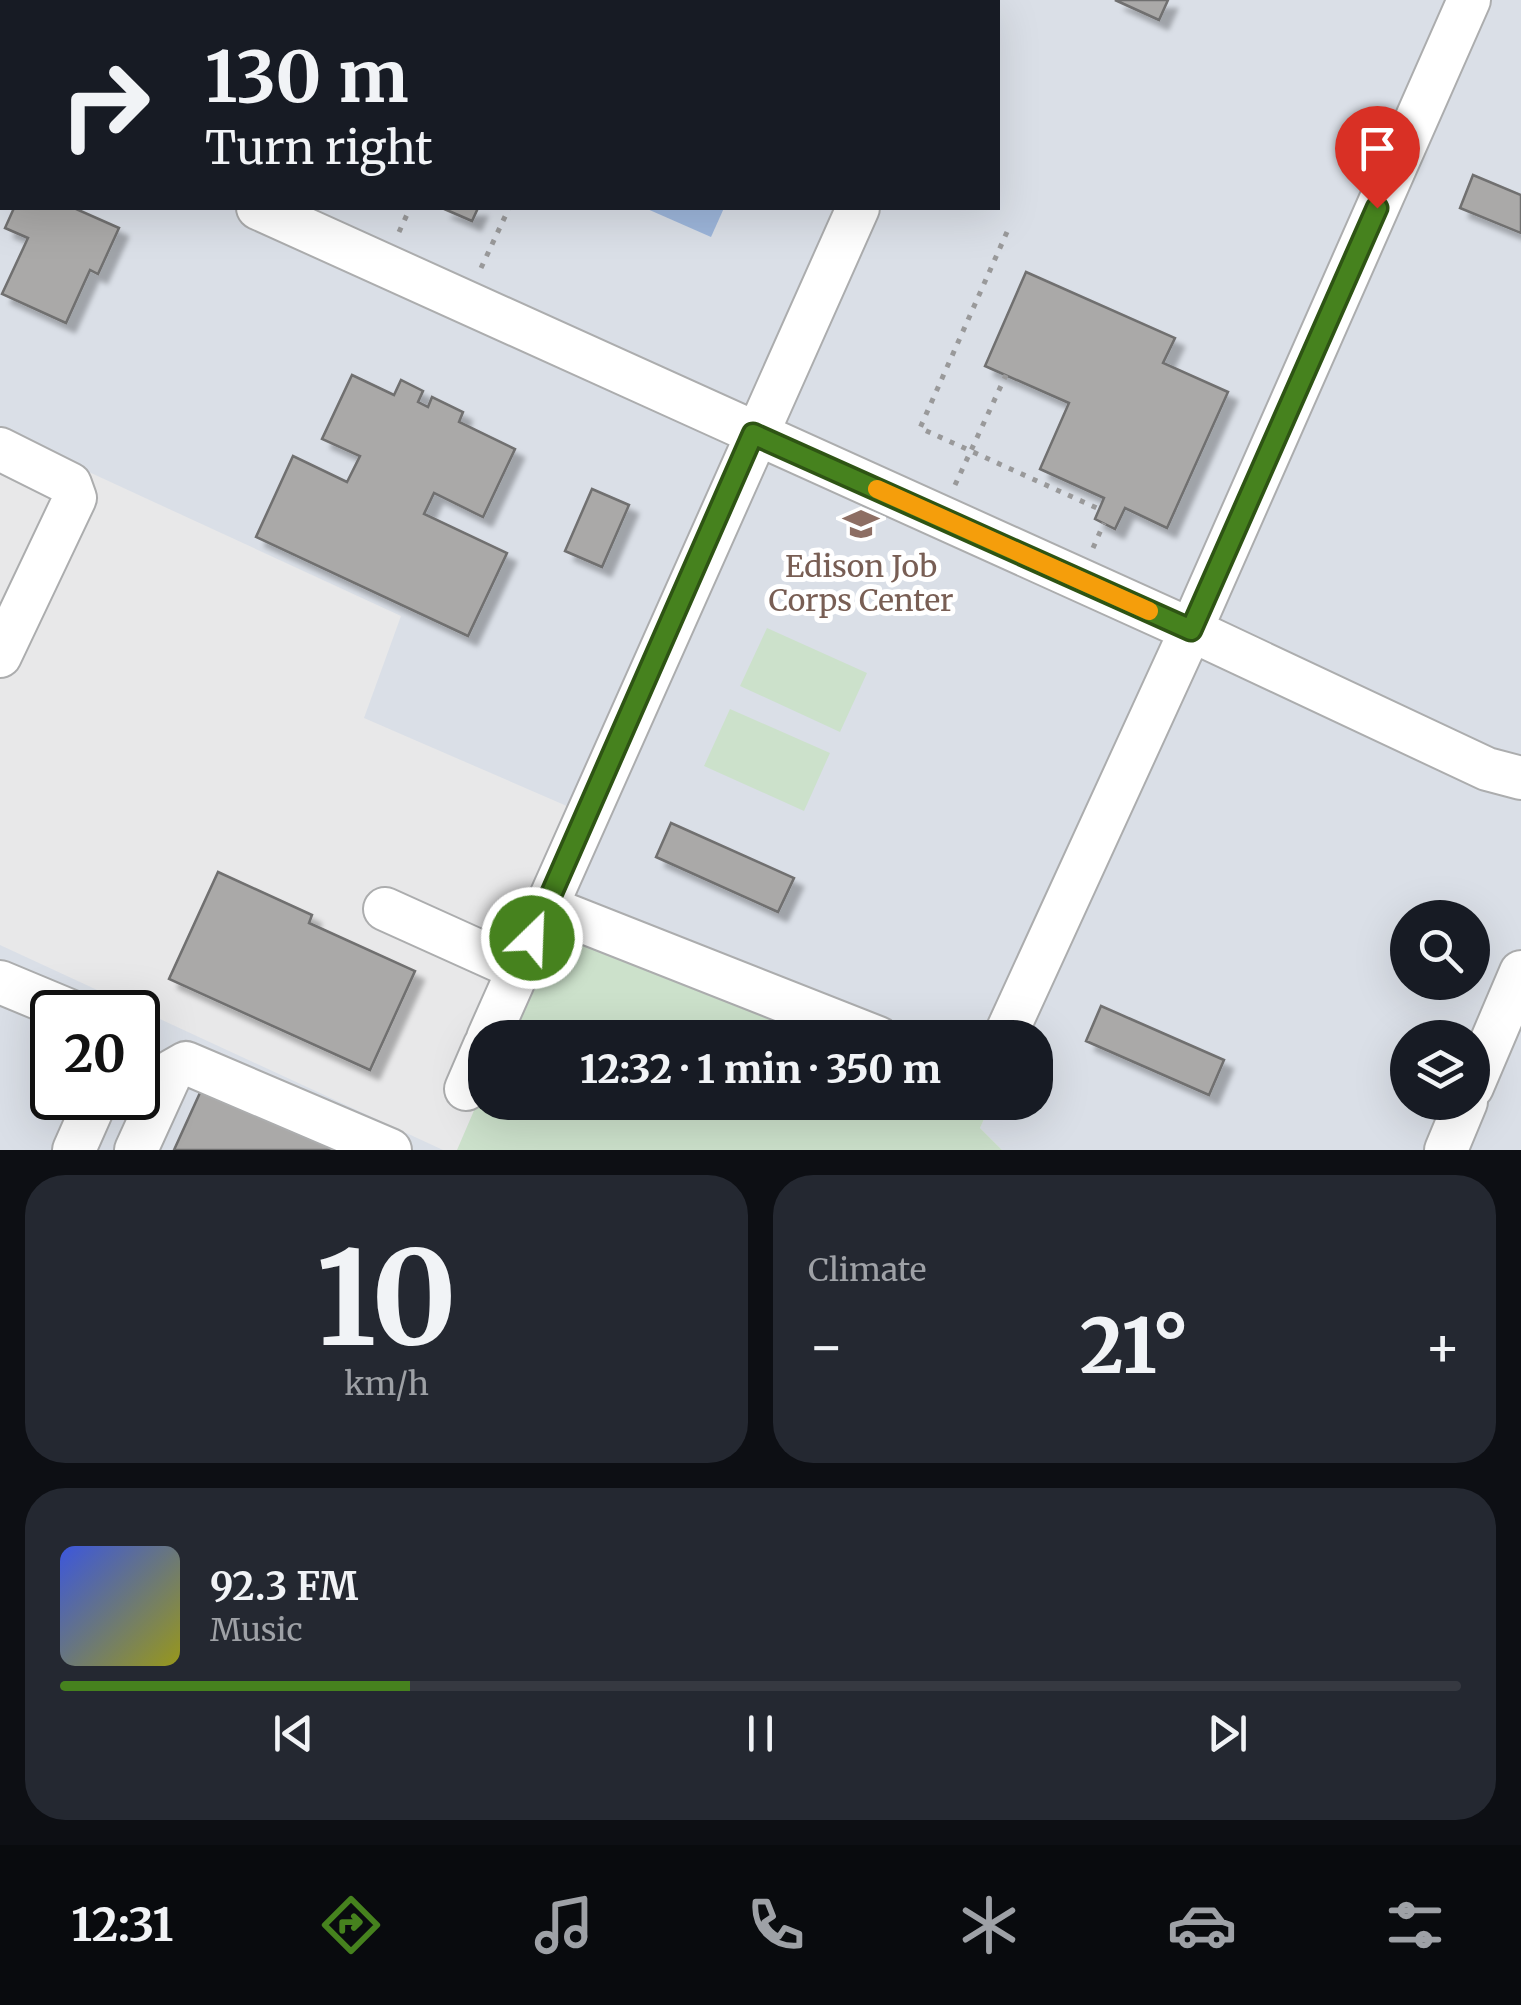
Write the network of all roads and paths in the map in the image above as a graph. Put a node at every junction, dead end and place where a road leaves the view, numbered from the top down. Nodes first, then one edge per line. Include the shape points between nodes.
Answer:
1 (1469, 0) edge
2 (262, 210) edge
3 (409, 210) edge
4 (508, 210) edge
5 (857, 210) edge
6 (399, 232) dead end
7 (1006, 232) dead end
8 (481, 268) dead end
9 (1006, 375) dead end
10 (753, 434) junction
11 (0, 449) edge
12 (972, 451) junction
13 (952, 493) dead end
14 (1099, 509) dead end
15 (1104, 523) dead end
16 (1090, 554) dead end
17 (1191, 630) junction
18 (0, 656) edge
19 (1521, 778) edge
20 (546, 907) junction
21 (384, 908) dead end
22 (518, 969) junction
23 (1521, 972) edge
24 (0, 982) edge
25 (30, 994) edge
26 (496, 1020) edge
27 (832, 1020) edge
28 (1012, 1020) edge
29 (1490, 1045) edge
30 (468, 1084) edge
31 (466, 1089) dead end
32 (87, 1120) edge
33 (1458, 1120) edge
34 (74, 1150) edge
35 (136, 1150) edge
36 (390, 1150) edge
37 (1446, 1150) edge

1 - 17 lane
2 - 10 lane
3 - 6 path
4 - 8 path
5 - 10 lane
7 - 12 path via 920,428
9 - 12 path
10 - 17 lane
10 - 20 lane
11 - 18 lane via 70,484 75,498
12 - 13 path
12 - 14 path
15 - 16 path
17 - 19 lane via 1487,769
17 - 28 lane
20 - 22 lane
20 - 27 lane
21 - 22 lane
22 - 26 lane
23 - 29 lane
24 - 25 lane
30 - 31 lane
32 - 34 lane
33 - 37 lane
35 - 36 lane via 172,1071 186,1063

